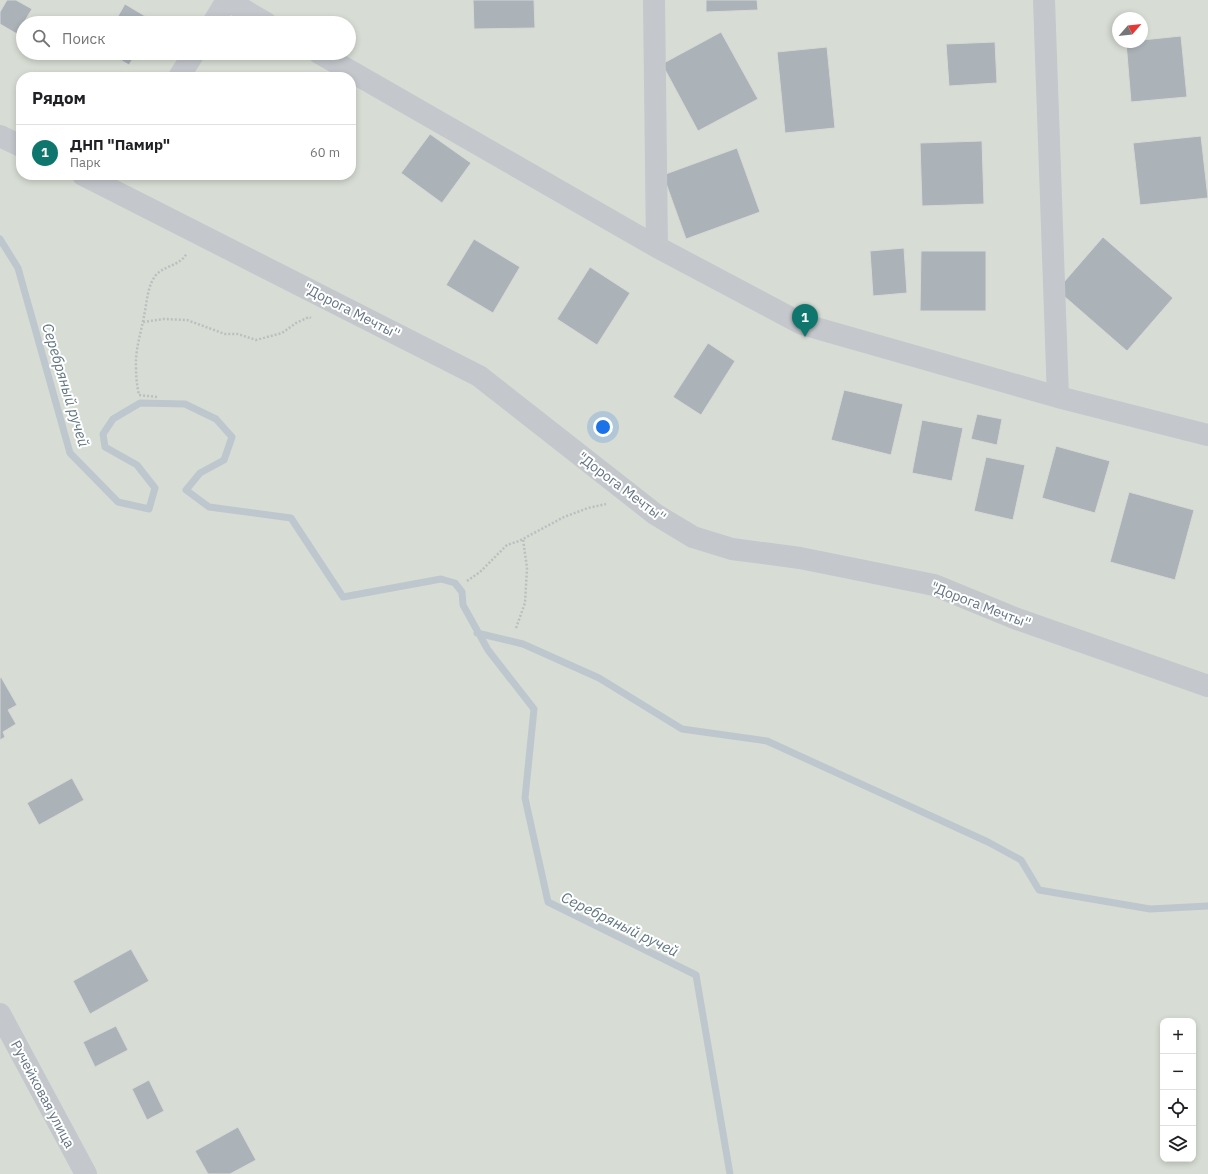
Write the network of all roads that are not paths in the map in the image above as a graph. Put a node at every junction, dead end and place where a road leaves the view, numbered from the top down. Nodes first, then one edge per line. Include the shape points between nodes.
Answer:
1 (227, 0) edge
2 (654, 0) edge
3 (1044, 0) edge
4 (217, 16) edge
5 (254, 16) edge
6 (190, 60) edge
7 (330, 60) edge
8 (182, 72) edge
9 (351, 72) edge
10 (356, 75) edge
11 (0, 136) edge
12 (16, 144) edge
13 (115, 182) edge
14 (657, 247) junction
15 (1058, 397) junction
16 (1208, 435) edge
17 (1208, 686) edge
18 (0, 1014) edge
19 (86, 1174) edge

1 - 4 street
1 - 5 street
2 - 14 street
3 - 15 street
6 - 8 street
7 - 9 street
10 - 14 street
11 - 12 street
13 - 17 street, "Дорога Мечты'' via 192,229 479,376 628,493 693,537 732,549 800,558 934,585 1017,619
14 - 15 street via 802,324
15 - 16 street
18 - 19 street, Ручейковая улица

